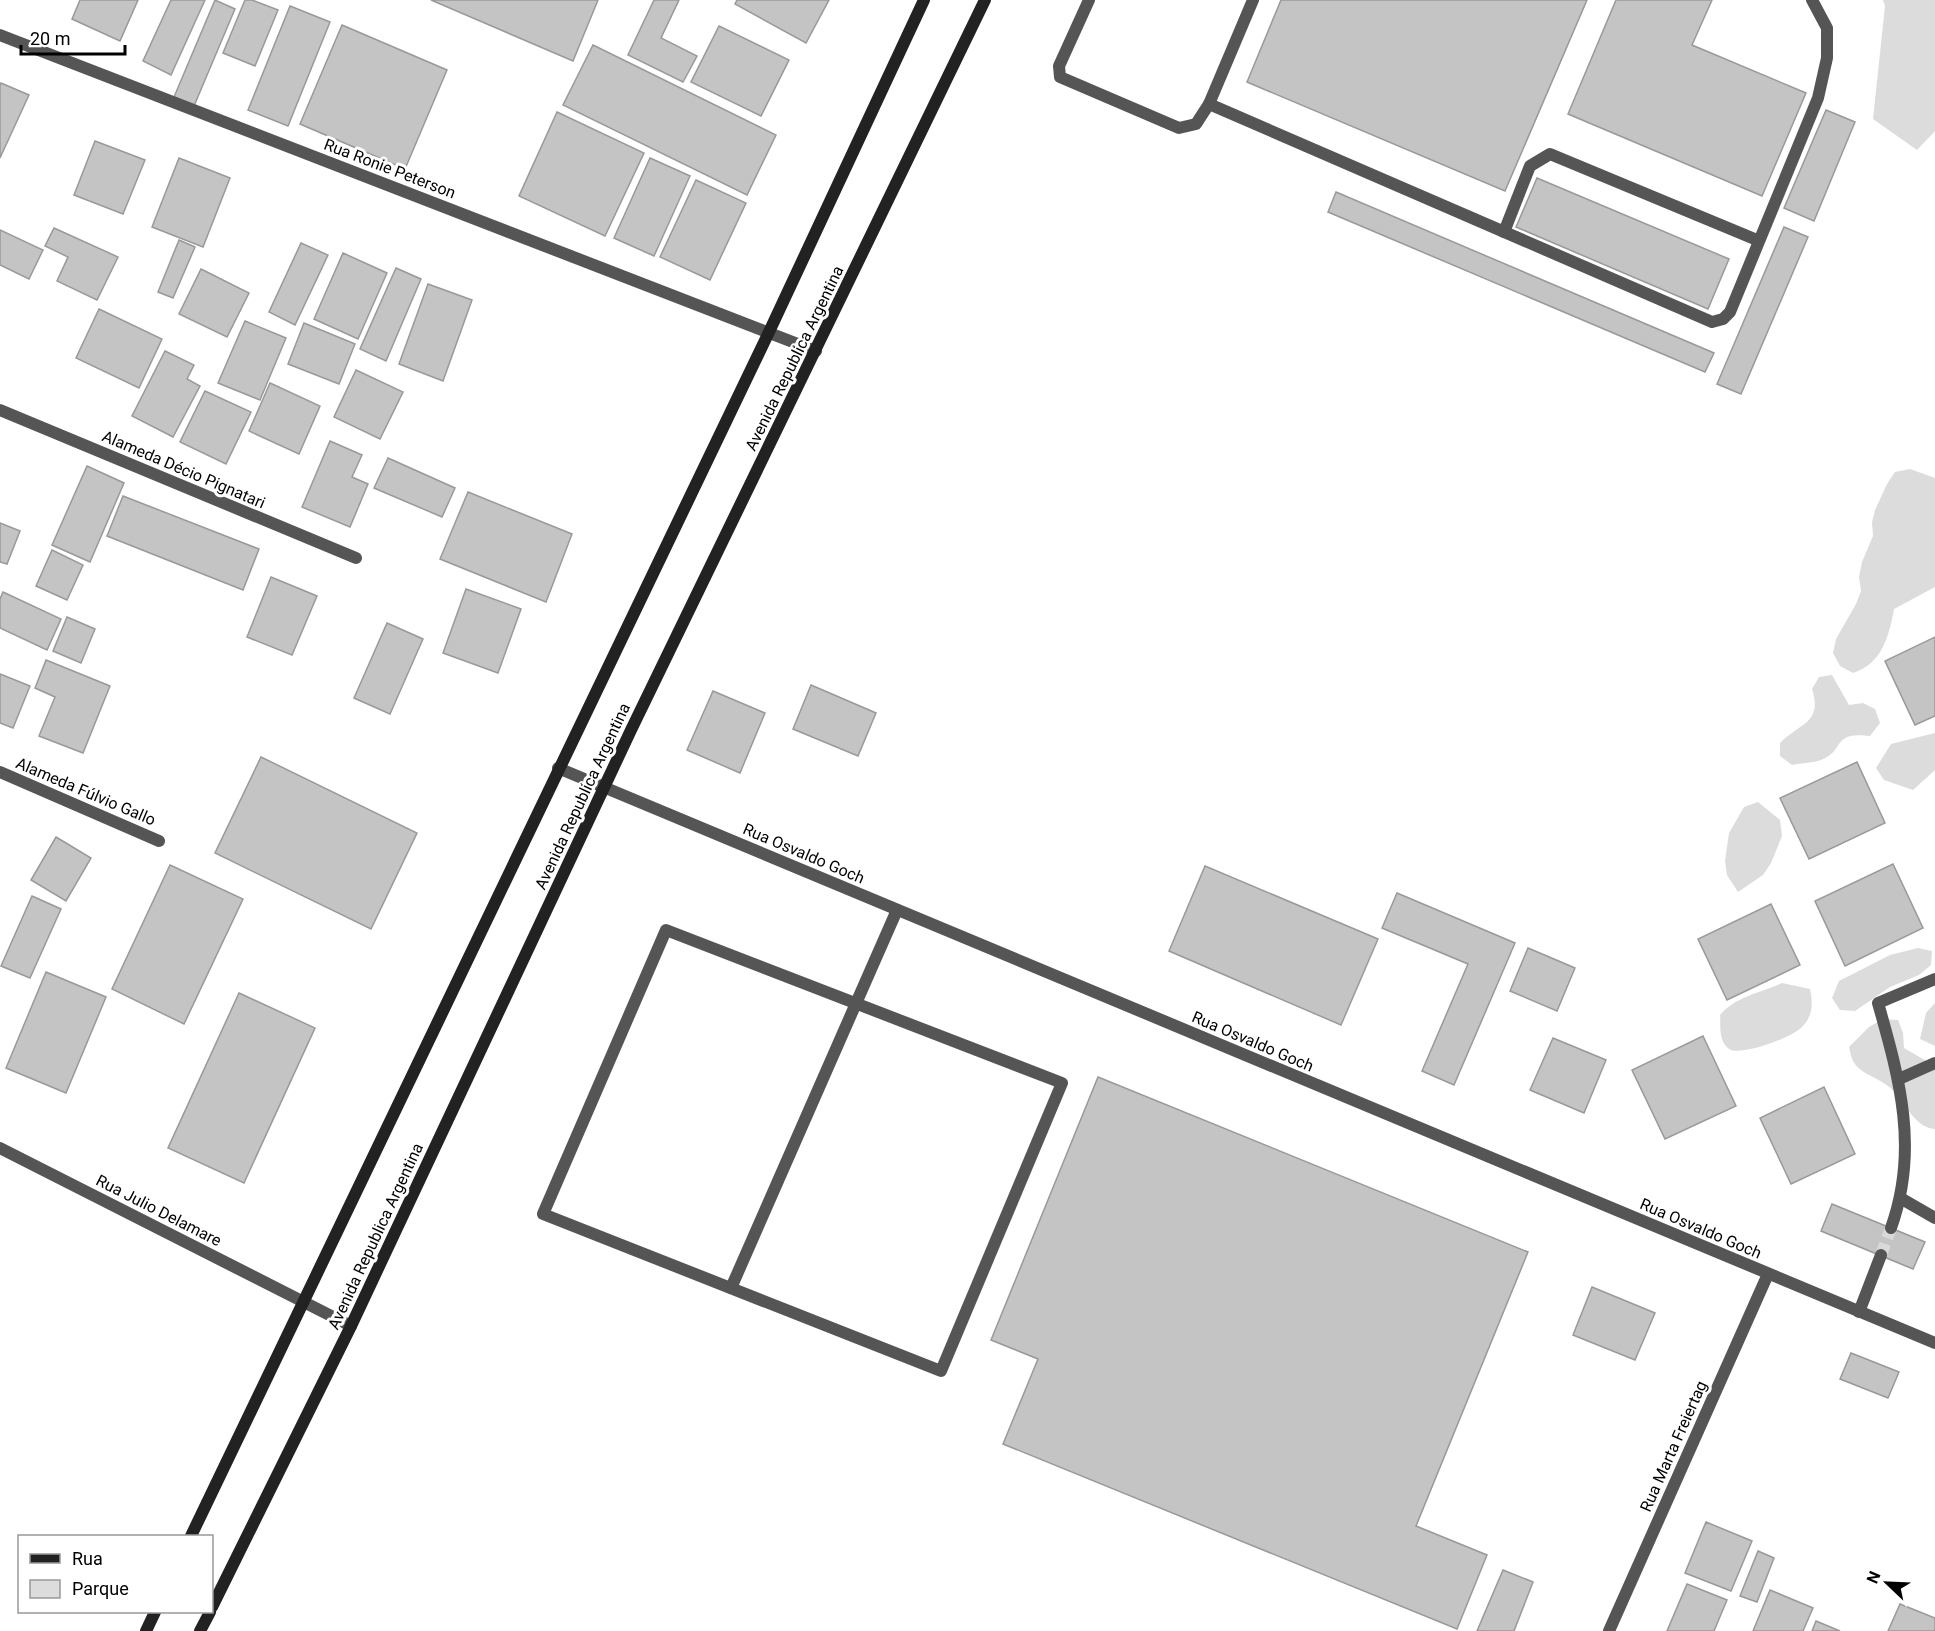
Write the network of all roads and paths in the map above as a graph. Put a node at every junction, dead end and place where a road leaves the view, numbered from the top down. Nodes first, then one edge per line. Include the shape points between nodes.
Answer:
1 (924, 0) edge
2 (986, 0) edge
3 (1089, 0) edge
4 (1253, 0) edge
5 (1812, 0) edge
6 (0, 35) edge
7 (1209, 104) junction
8 (1504, 232) junction
9 (1757, 240) junction
10 (769, 332) junction
11 (816, 351) junction
12 (0, 410) edge
13 (356, 558) dead end
14 (558, 768) junction
15 (0, 772) edge
16 (605, 788) junction
17 (159, 841) dead end
18 (897, 910) junction
19 (1935, 979) edge
20 (856, 1003) junction
21 (1935, 1063) edge
22 (1899, 1079) junction
23 (0, 1148) edge
24 (1902, 1199) junction
25 (1935, 1218) edge
26 (1891, 1228) tunnel mouth
27 (1881, 1255) tunnel mouth
28 (1767, 1274) junction
29 (730, 1288) junction
30 (304, 1302) junction
31 (1859, 1312) junction
32 (351, 1326) junction
33 (1935, 1343) edge
34 (191, 1535) edge
35 (213, 1606) edge
36 (154, 1613) edge
37 (209, 1613) edge
38 (146, 1631) edge
39 (200, 1631) edge
40 (1609, 1631) edge

1 - 10 main road, Avenida Republica Argentina
2 - 11 main road, Avenida Republica Argentina
3 - 7 street via 1059,66 1060,77 1179,128 1196,124
4 - 7 street
5 - 9 street via 1827,28 1827,58 1818,98
6 - 10 street, Rua Ronie Peterson
7 - 8 street
8 - 9 street via 1530,166 1550,154
8 - 9 street via 1712,322 1730,312
10 - 11 street, Rua Ronie Peterson
10 - 14 main road, Avenida Republica Argentina
11 - 16 main road, Avenida Republica Argentina
12 - 13 street, Alameda Décio Pignatari
14 - 16 street, Rua Osvaldo Goch
14 - 30 main road, Avenida Republica Argentina
15 - 17 street, Alameda Fúlvio Gallo
16 - 18 street, Rua Osvaldo Goch
16 - 32 main road, Avenida Republica Argentina
18 - 20 street
18 - 28 street, Rua Osvaldo Goch
19 - 22 street via 1878,1003
20 - 29 street
20 - 29 street via 666,930 543,1214
20 - 29 street via 1062,1083 941,1371
21 - 22 street
22 - 24 street via 1906,1138
23 - 30 street, Rua Julio Delamare
24 - 25 street
24 - 26 street
27 - 31 street
28 - 31 street, Rua Osvaldo Goch
28 - 40 street, Rua Marta Freiertag
30 - 32 street, Rua Julio Delamare
30 - 34 main road, Avenida Republica Argentina
31 - 33 street, Rua Osvaldo Goch
32 - 35 main road, Avenida Republica Argentina
36 - 38 main road
37 - 39 main road, Avenida Republica Argentina

